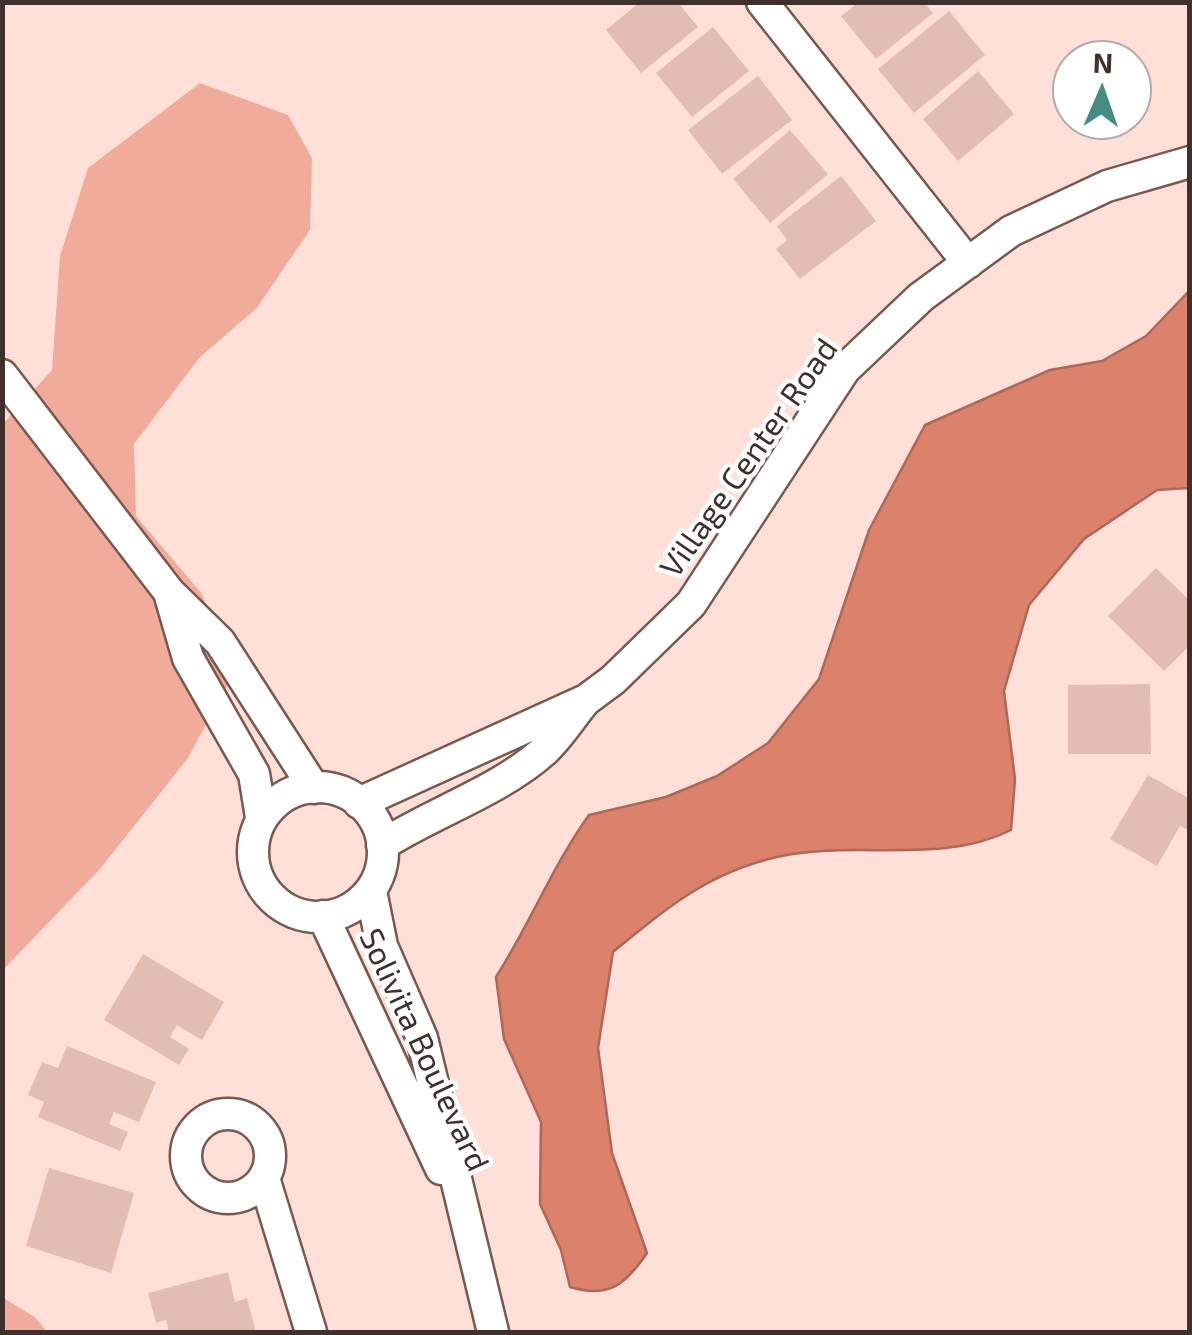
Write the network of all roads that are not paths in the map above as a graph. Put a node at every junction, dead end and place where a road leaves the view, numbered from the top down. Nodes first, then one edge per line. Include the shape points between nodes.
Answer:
1 (762, 2) edge
2 (1190, 162) edge
3 (968, 263) junction
4 (2, 375) edge
5 (169, 592) junction
6 (586, 700) junction
7 (314, 788) junction
8 (359, 802) junction
9 (261, 817) junction
10 (382, 844) junction
11 (371, 891) junction
12 (323, 916) junction
13 (264, 1178) dead end
14 (461, 1212) junction
15 (311, 1332) edge
16 (493, 1332) edge

1 - 3 street
2 - 3 street, Village Center Road via 1108,186 1011,231
3 - 6 street, Village Center Road via 845,369 691,604
4 - 5 street
5 - 7 street via 220,642
5 - 9 street via 188,658 254,774
6 - 8 street, Village Center Road
6 - 10 street, Village Center Road via 547,748 516,773
7 - 8 street
7 - 9 street via 284,795
8 - 10 street via 381,830
9 - 12 street via 253,862 262,886 292,912
10 - 11 street
11 - 12 street
11 - 14 street, Solivita Boulevard via 382,946 426,1056
12 - 14 street, Solivita Boulevard
13 - 15 street
14 - 16 street, Solivita Boulevard

